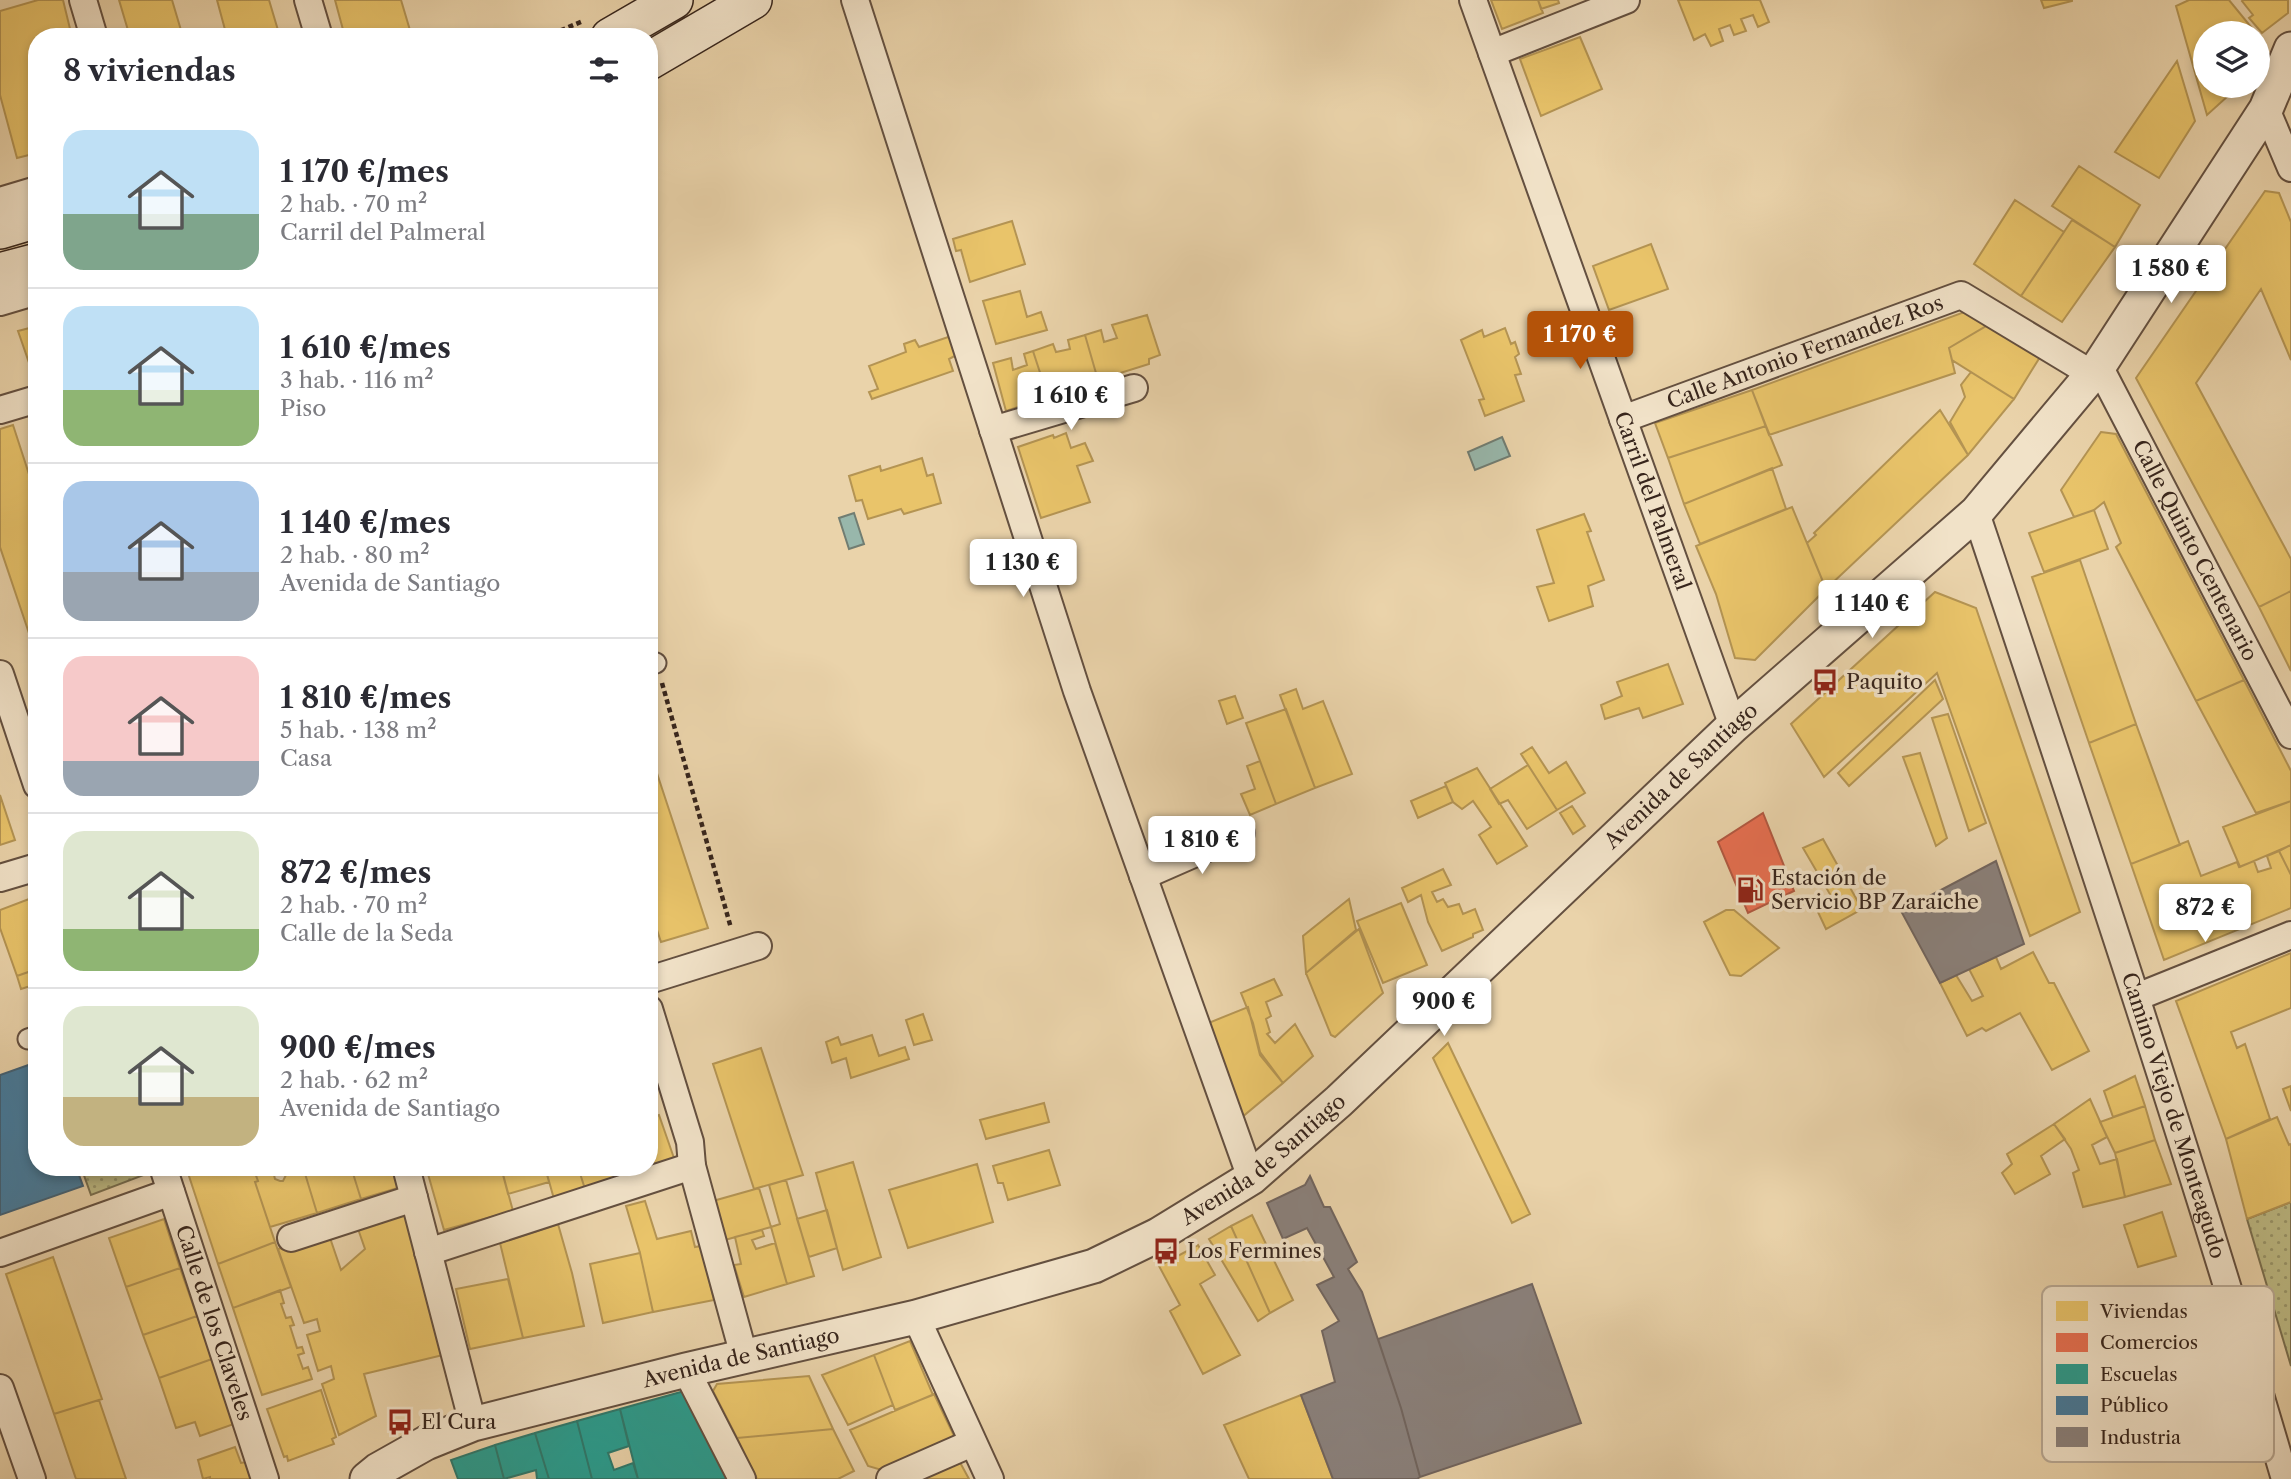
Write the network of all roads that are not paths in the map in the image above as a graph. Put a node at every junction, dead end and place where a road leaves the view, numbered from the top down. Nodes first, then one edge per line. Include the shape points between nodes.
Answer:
1 (83, 0) edge
2 (307, 0) edge
3 (674, 0) edge
4 (753, 0) edge
5 (855, 0) edge
6 (1473, 0) edge
7 (1626, 0) edge
8 (91, 28) edge
9 (315, 28) edge
10 (626, 28) edge
11 (2291, 49) edge
12 (1492, 53) junction
13 (658, 56) edge
14 (2266, 109) junction
15 (2291, 168) edge
16 (28, 193) edge
17 (0, 201) edge
18 (28, 222) edge
19 (0, 230) edge
20 (28, 264) edge
21 (0, 272) edge
22 (28, 294) edge
23 (0, 302) edge
24 (2096, 370) junction
25 (1135, 388) dead end
26 (28, 402) edge
27 (0, 410) edge
28 (1623, 419) junction
29 (993, 430) junction
30 (1976, 513) junction
31 (0, 674) edge
32 (1732, 726) junction
33 (2291, 735) edge
34 (28, 758) edge
35 (1241, 833) dead end
36 (28, 870) edge
37 (1143, 876) junction
38 (0, 878) edge
39 (2291, 935) edge
40 (748, 949) road end
41 (658, 978) edge
42 (2137, 997) junction
43 (658, 1038) edge
44 (692, 1166) junction
45 (408, 1176) edge
46 (1251, 1178) junction
47 (167, 1180) edge
48 (414, 1198) junction
49 (291, 1238) dead end
50 (428, 1252) junction
51 (0, 1253) edge
52 (2229, 1286) edge
53 (916, 1318) junction
54 (744, 1356) junction
55 (686, 1370) junction
56 (0, 1388) edge
57 (472, 1424) junction
58 (2274, 1441) edge
59 (972, 1443) junction
60 (32, 1479) edge
61 (265, 1479) edge
62 (367, 1479) edge
63 (742, 1479) edge
64 (890, 1479) edge
65 (990, 1479) edge
66 (2285, 1479) edge

1 - 8 street
2 - 9 street
3 - 10 main road
4 - 13 main road
5 - 29 street
6 - 12 street, Carril del Palmeral
7 - 12 street
11 - 14 street, Avenida de Santiago
12 - 28 street, Carril del Palmeral
14 - 15 street
14 - 24 street, Avenida de Santiago
16 - 17 street
18 - 19 main road
20 - 21 main road
22 - 23 street
24 - 28 street, Calle Antonio Fernandez Ros via 1961,295
24 - 30 street, Avenida de Santiago
24 - 33 street, Calle Quinto Centenario
25 - 29 street
26 - 27 street
28 - 32 street, Carril del Palmeral
29 - 37 street via 1077,691
30 - 32 street, Avenida de Santiago
30 - 42 street, Camino Viejo de Monteagudo
31 - 34 street
32 - 46 street, Avenida de Santiago via 1339,1101
35 - 37 street
36 - 38 street
37 - 46 street
39 - 42 street
40 - 41 street
42 - 52 street, Camino Viejo de Monteagudo
43 - 44 street via 690,1142
44 - 50 street
44 - 54 street
45 - 48 street
46 - 53 street, Avenida de Santiago via 1158,1235 1094,1266
47 - 51 street
47 - 61 street, Calle de los Claveles
48 - 49 street
48 - 50 street
50 - 57 street
53 - 54 street, Avenida de Santiago
53 - 59 street
54 - 55 street, Avenida de Santiago
55 - 57 street, Avenida de Santiago
55 - 63 street
56 - 60 street
57 - 62 street, Avenida de Santiago via 426,1443
58 - 66 street, Camino Viejo de Monteagudo
59 - 64 street
59 - 65 street

